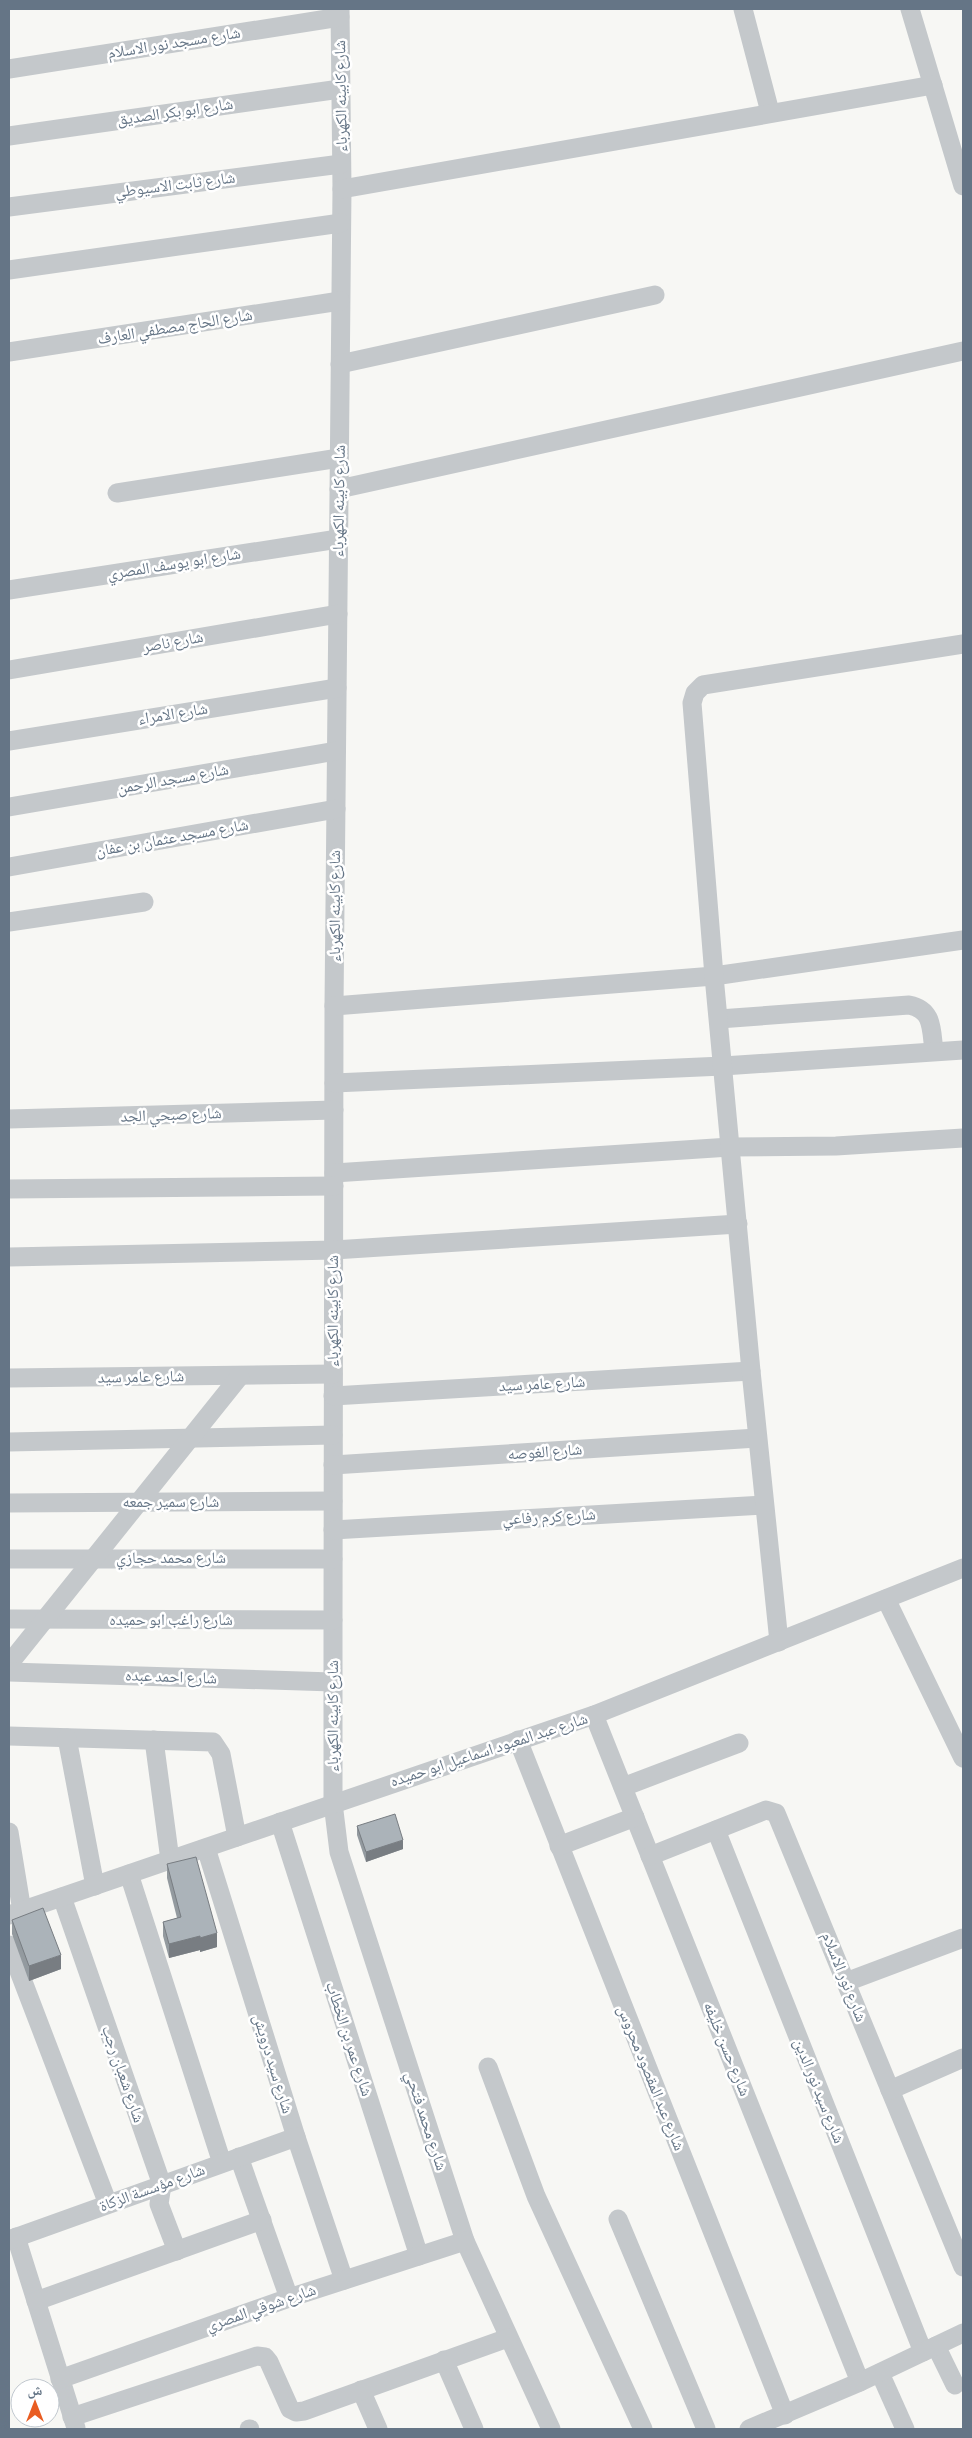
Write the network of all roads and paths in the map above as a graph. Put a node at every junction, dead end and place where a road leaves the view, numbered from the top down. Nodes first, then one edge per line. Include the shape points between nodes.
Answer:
1 (743, 9) edge
2 (910, 9) edge
3 (340, 13) edge
4 (9, 69) edge
5 (933, 85) junction
6 (340, 89) junction
7 (770, 112) junction
8 (9, 136) edge
9 (341, 164) junction
10 (963, 186) edge
11 (342, 189) junction
12 (9, 207) edge
13 (341, 223) junction
14 (9, 270) edge
15 (655, 295) dead end
16 (340, 301) junction
17 (963, 351) edge
18 (9, 352) edge
19 (340, 364) junction
20 (339, 458) junction
21 (339, 489) junction
22 (117, 493) dead end
23 (338, 539) junction
24 (9, 590) edge
25 (338, 614) junction
26 (963, 644) edge
27 (9, 670) edge
28 (337, 688) junction
29 (9, 741) edge
30 (336, 751) junction
31 (9, 806) edge
32 (336, 809) junction
33 (9, 867) edge
34 (144, 902) dead end
35 (9, 922) edge
36 (963, 940) edge
37 (714, 976) junction
38 (334, 1006) junction
39 (719, 1020) junction
40 (963, 1050) edge
41 (934, 1051) junction
42 (723, 1066) junction
43 (334, 1083) junction
44 (334, 1110) junction
45 (9, 1119) edge
46 (963, 1138) edge
47 (730, 1147) junction
48 (334, 1180) junction
49 (9, 1189) edge
50 (738, 1224) junction
51 (334, 1250) junction
52 (9, 1257) edge
53 (751, 1371) junction
54 (333, 1374) junction
55 (240, 1376) junction
56 (9, 1378) edge
57 (333, 1396) junction
58 (333, 1435) junction
59 (190, 1438) junction
60 (758, 1438) junction
61 (9, 1442) edge
62 (333, 1465) junction
63 (333, 1500) junction
64 (139, 1502) junction
65 (9, 1503) edge
66 (764, 1505) junction
67 (333, 1530) junction
68 (94, 1558) junction
69 (9, 1559) edge
70 (333, 1559) junction
71 (963, 1568) edge
72 (886, 1599) junction
73 (9, 1619) edge
74 (45, 1619) junction
75 (333, 1620) junction
76 (779, 1642) junction
77 (9, 1664) edge
78 (9, 1672) edge
79 (333, 1682) junction
80 (594, 1715) junction
81 (9, 1736) edge
82 (67, 1738) junction
83 (154, 1740) junction
84 (518, 1740) junction
85 (738, 1743) dead end
86 (963, 1758) edge
87 (623, 1788) junction
88 (333, 1803) junction
89 (635, 1817) junction
90 (280, 1822) junction
91 (716, 1830) junction
92 (9, 1832) edge
93 (237, 1837) junction
94 (559, 1846) junction
95 (206, 1848) junction
96 (650, 1856) junction
97 (170, 1860) junction
98 (130, 1874) junction
99 (94, 1886) junction
100 (62, 1897) junction
101 (15, 1913) edge
102 (963, 1938) edge
103 (9, 1945) edge
104 (846, 1982) junction
105 (963, 2058) edge
106 (488, 2066) dead end
107 (890, 2090) junction
108 (296, 2137) junction
109 (230, 2160) junction
110 (162, 2185) junction
111 (108, 2204) junction
112 (618, 2219) dead end
113 (262, 2220) junction
114 (12, 2238) edge
115 (465, 2241) junction
116 (177, 2251) junction
117 (418, 2256) junction
118 (963, 2267) edge
119 (344, 2280) junction
120 (289, 2298) junction
121 (36, 2302) junction
122 (963, 2333) edge
123 (508, 2338) junction
124 (930, 2349) junction
125 (444, 2360) junction
126 (880, 2373) junction
127 (60, 2378) junction
128 (860, 2382) junction
129 (955, 2385) dead end
130 (362, 2390) junction
131 (784, 2414) junction
132 (74, 2423) edge
133 (378, 2429) edge
134 (474, 2429) edge
135 (551, 2429) edge
136 (643, 2429) edge
137 (706, 2429) edge
138 (749, 2429) edge
139 (905, 2429) edge

1 - 7 street
2 - 5 street
3 - 4 street, شارع مسجد نور الاسلام
3 - 6 street, شارع كابينه الكهرباء
5 - 7 street
5 - 10 street
6 - 8 street, شارع ابو بكر الصديق
6 - 9 street, شارع كابينه الكهرباء
7 - 11 street
9 - 11 street, شارع كابينه الكهرباء
9 - 12 street, شارع ثابت الاسيوطي
11 - 13 street, شارع كابينه الكهرباء
13 - 14 street
13 - 16 street, شارع كابينه الكهرباء
15 - 19 street
16 - 18 street, شارع الحاج مصطفي العارف
16 - 19 street, شارع كابينه الكهرباء
17 - 21 street
19 - 20 street, شارع كابينه الكهرباء
20 - 21 street, شارع كابينه الكهرباء
20 - 22 street
21 - 23 street, شارع كابينه الكهرباء
23 - 24 street, شارع ابو يوسف المصري
23 - 25 street, شارع كابينه الكهرباء
25 - 27 street, شارع ناصر
25 - 28 street, شارع كابينه الكهرباء
26 - 37 street via 718,682 703,685 695,693 692,703
28 - 29 street, شارع الامراء
28 - 30 street, شارع كابينه الكهرباء
30 - 31 street, شارع مسجد الرحمن
30 - 32 street, شارع كابينه الكهرباء
32 - 33 street, شارع مسجد عثمان بن عفان
32 - 38 street, شارع كابينه الكهرباء
34 - 35 street
36 - 37 street
37 - 38 street
37 - 39 street
38 - 43 street, شارع كابينه الكهرباء
39 - 41 street via 909,1005 924,1011 929,1019
39 - 42 street
40 - 41 street
41 - 42 street
42 - 43 street
42 - 47 street
43 - 44 street, شارع كابينه الكهرباء
44 - 45 street, شارع صبحي الجد
44 - 48 street, شارع كابينه الكهرباء
46 - 47 street via 836,1146
47 - 48 street
47 - 50 street
48 - 49 street
48 - 51 street, شارع كابينه الكهرباء
50 - 51 street
50 - 53 street
51 - 52 street
51 - 54 street, شارع كابينه الكهرباء
53 - 57 street, شارع عامر سيد
53 - 60 street
54 - 55 street, شارع عامر سيد
54 - 57 street, شارع كابينه الكهرباء
55 - 56 street, شارع عامر سيد
55 - 59 street
57 - 58 street, شارع كابينه الكهرباء
58 - 59 street
58 - 62 street, شارع كابينه الكهرباء
59 - 61 street
59 - 64 street
60 - 62 street, شارع الغوصه
60 - 66 street
62 - 63 street, شارع كابينه الكهرباء
63 - 64 street, شارع سمير جمعه
63 - 67 street, شارع كابينه الكهرباء
64 - 65 street, شارع سمير جمعه
64 - 68 street
66 - 67 street, شارع كرم رفاعي
66 - 76 street
67 - 70 street, شارع كابينه الكهرباء
68 - 69 street, شارع محمد حجازي
68 - 70 street, شارع محمد حجازي
68 - 74 street
70 - 75 street, شارع كابينه الكهرباء
71 - 72 street, شارع عبد المعبود اسماعيل ابو حميده
72 - 76 street, شارع عبد المعبود اسماعيل ابو حميده
72 - 86 street
73 - 74 street, شارع راغب ابو حميده
74 - 75 street, شارع راغب ابو حميده
74 - 77 street
75 - 79 street, شارع كابينه الكهرباء
76 - 80 street, شارع عبد المعبود اسماعيل ابو حميده
78 - 79 street, شارع احمد عبده
79 - 88 street, شارع كابينه الكهرباء
80 - 84 street, شارع عبد المعبود اسماعيل ابو حميده
80 - 87 street, شارع حسن خليفه
81 - 82 street
82 - 83 street
82 - 99 street
83 - 93 street via 206,1741 218,1747
83 - 97 street
84 - 88 street, شارع عبد المعبود اسماعيل ابو حميده
84 - 94 street, شارع عبد المقصود محروس
85 - 87 street
87 - 89 street, شارع حسن خليفه
88 - 90 street, شارع عبد المعبود اسماعيل ابو حميده
88 - 115 street, شارع محمد فتحي via 339,1852
89 - 94 street
89 - 96 street, شارع حسن خليفه
90 - 93 street, شارع عبد المعبود اسماعيل ابو حميده
90 - 117 street, شارع عمر بن الخطاب
91 - 96 street, شارع نور الاسلام
91 - 104 street, شارع نور الاسلام via 766,1810 776,1813
91 - 124 street, شارع سيد نور الدين
92 - 101 street
93 - 95 street, شارع عبد المعبود اسماعيل ابو حميده
94 - 131 street, شارع عبد المقصود محروس
95 - 97 street, شارع عبد المعبود اسماعيل ابو حميده
95 - 108 street, شارع سيد درويش
96 - 128 street, شارع حسن خليفه
97 - 98 street, شارع عبد المعبود اسماعيل ابو حميده
98 - 99 street, شارع عبد المعبود اسماعيل ابو حميده
98 - 109 street
99 - 100 street, شارع عبد المعبود اسماعيل ابو حميده
100 - 101 street, شارع عبد المعبود اسماعيل ابو حميده
100 - 110 street, شارع شعبان رجب
102 - 104 street
103 - 111 street
104 - 107 street, شارع نور الاسلام
105 - 107 street
106 - 136 street via 546,2219
107 - 118 street, شارع نور الاسلام
108 - 109 street, شارع مؤسسة الزكاة
108 - 119 street, شارع سيد درويش
109 - 110 street, شارع مؤسسة الزكاة
109 - 113 street
110 - 111 street, شارع مؤسسة الزكاة
110 - 116 street, شارع شعبان رجب via 159,2204
111 - 114 street, شارع مؤسسة الزكاة
112 - 137 street
113 - 116 street
113 - 120 street
114 - 121 street
115 - 117 street, شارع شوقي المصري
115 - 123 street, شارع محمد فتحي
116 - 121 street
117 - 119 street, شارع شوقي المصري
119 - 120 street, شارع شوقي المصري
120 - 127 street, شارع شوقي المصري
121 - 127 street
122 - 124 street
123 - 125 street
123 - 135 street, شارع محمد فتحي
124 - 126 street
124 - 129 street, شارع سيد نور الدين
125 - 130 street
125 - 134 street
126 - 128 street
126 - 139 street
127 - 132 street
128 - 131 street
130 - 132 street via 296,2412 286,2404 269,2362 257,2356
130 - 133 street
131 - 138 street

